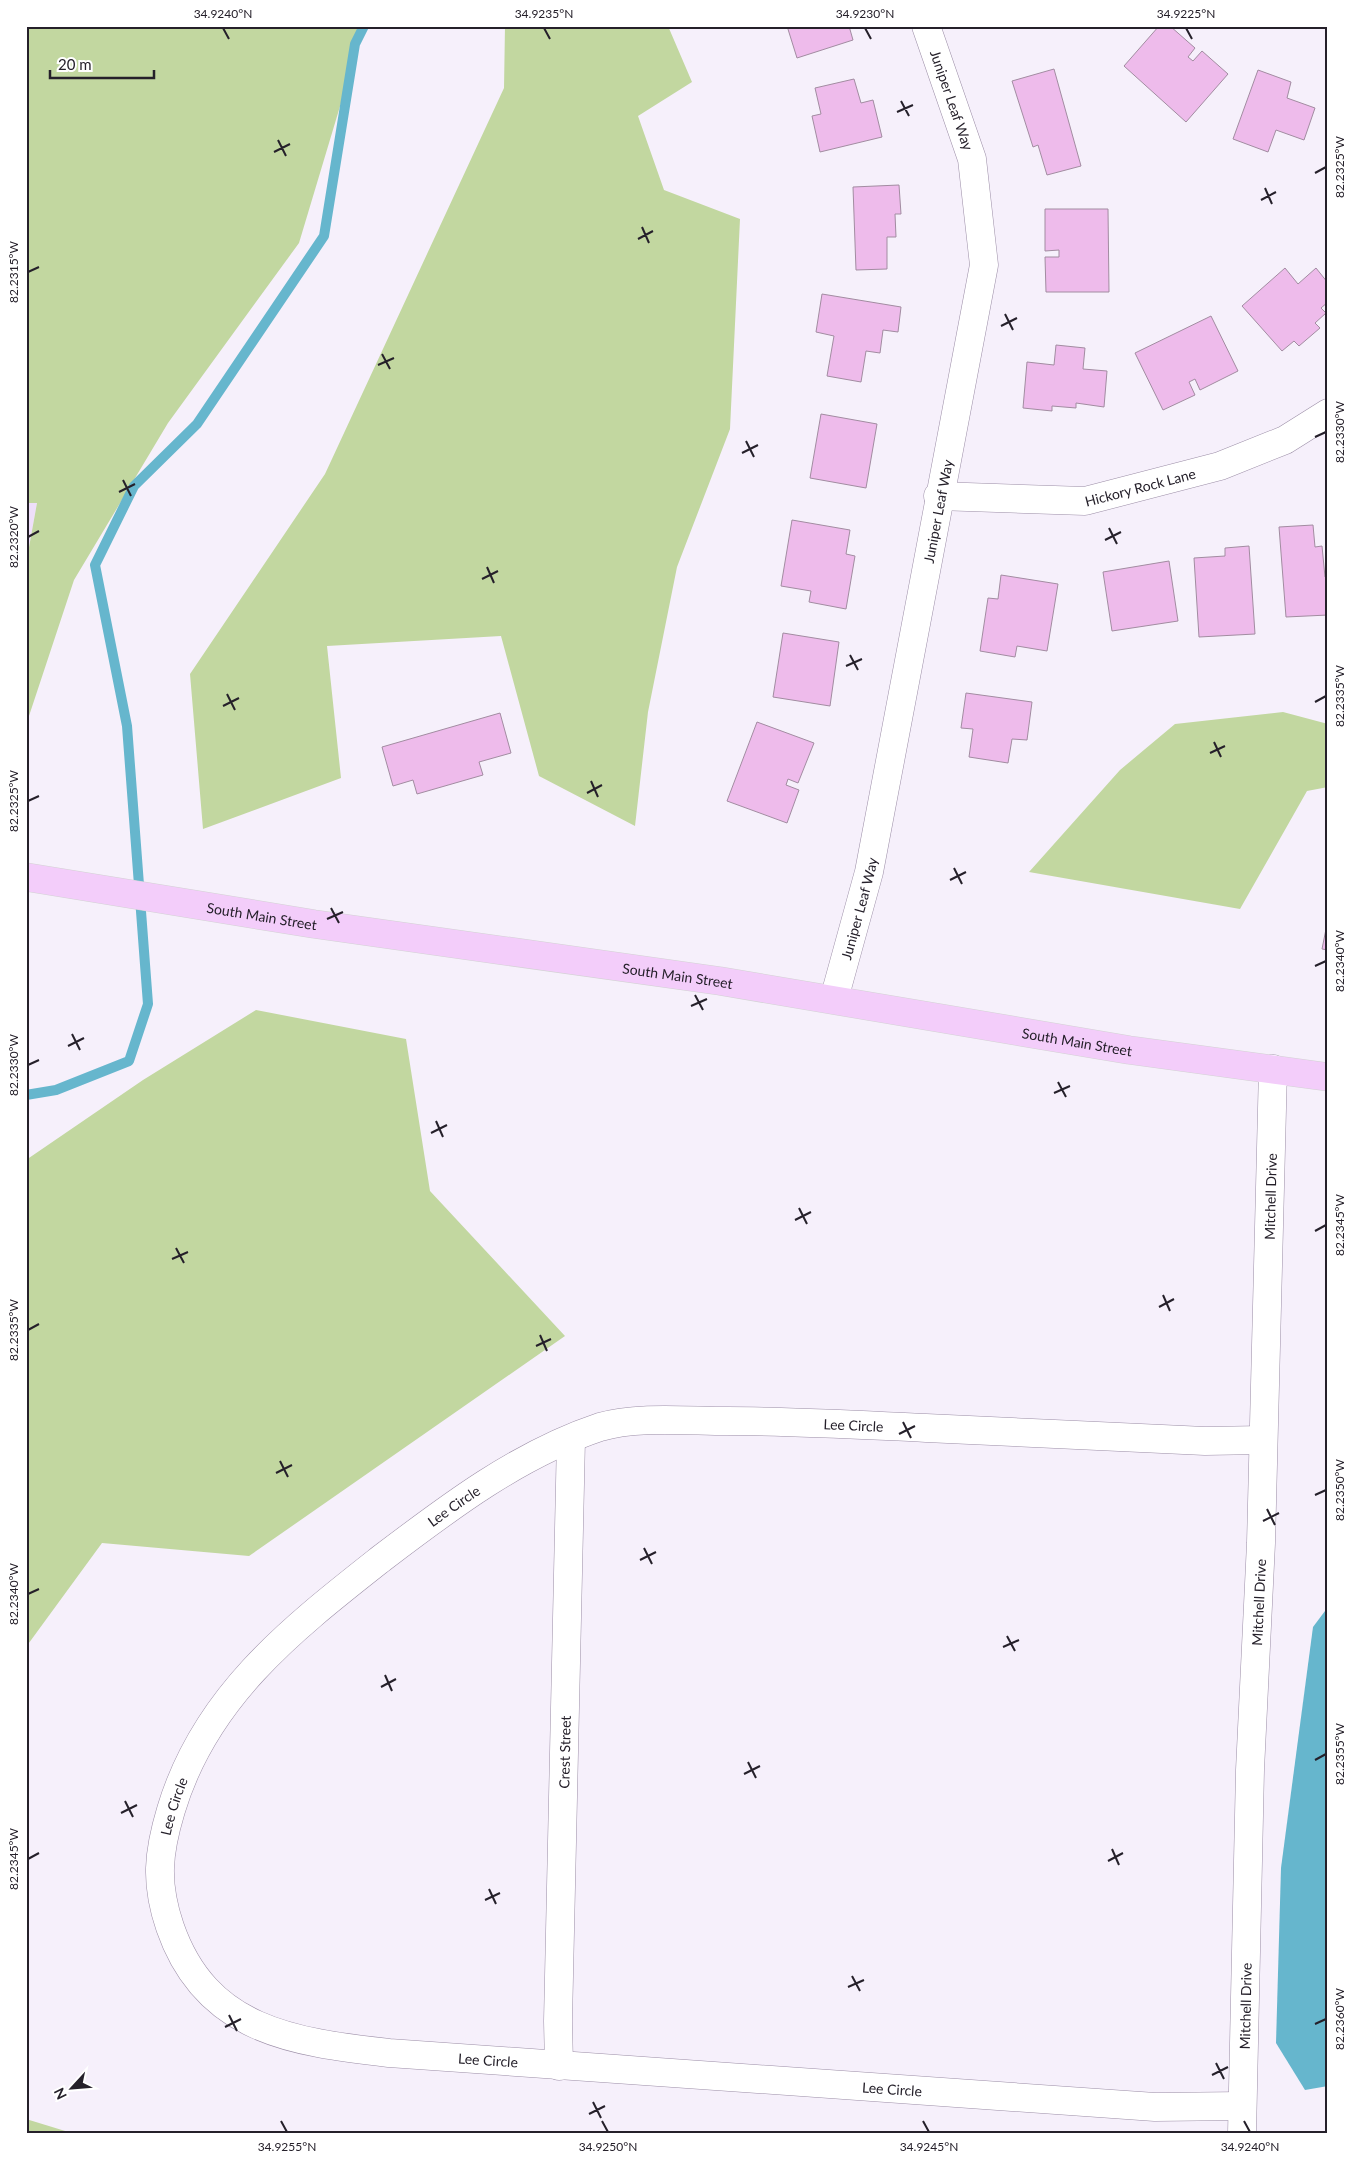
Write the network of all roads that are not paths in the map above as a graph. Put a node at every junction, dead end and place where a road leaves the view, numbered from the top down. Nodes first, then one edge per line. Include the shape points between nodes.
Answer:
1 (926, 26) edge
2 (1328, 413) edge
3 (938, 496) junction
4 (26, 877) edge
5 (834, 999) junction
6 (1273, 1070) junction
7 (1328, 1077) edge
8 (571, 1439) junction
9 (1263, 1440) junction
10 (559, 2066) junction
11 (1242, 2106) junction
12 (1242, 2134) edge

1 - 3 street, Juniper Leaf Way via 972,159 984,264
2 - 3 street, Hickory Rock Lane via 1285,440 1220,466 1085,501
3 - 5 street, Juniper Leaf Way via 869,872
4 - 5 main road, South Main Street via 214,908
5 - 6 main road, South Main Street via 1129,1050
6 - 7 main road, South Main Street
6 - 9 street, Mitchell Drive
8 - 9 street, Lee Circle via 603,1426 628,1422 775,1421 1205,1441
8 - 10 street, Crest Street
8 - 10 street, Lee Circle via 481,1486 431,1521 327,1601 241,1681 196,1747 178,1786 160,1844 158,1878 166,1916 184,1960 208,1993 241,2018 285,2036 324,2046
9 - 11 street, Mitchell Drive via 1250,1770
10 - 11 street, Lee Circle via 1155,2107
11 - 12 street, Mitchell Drive

